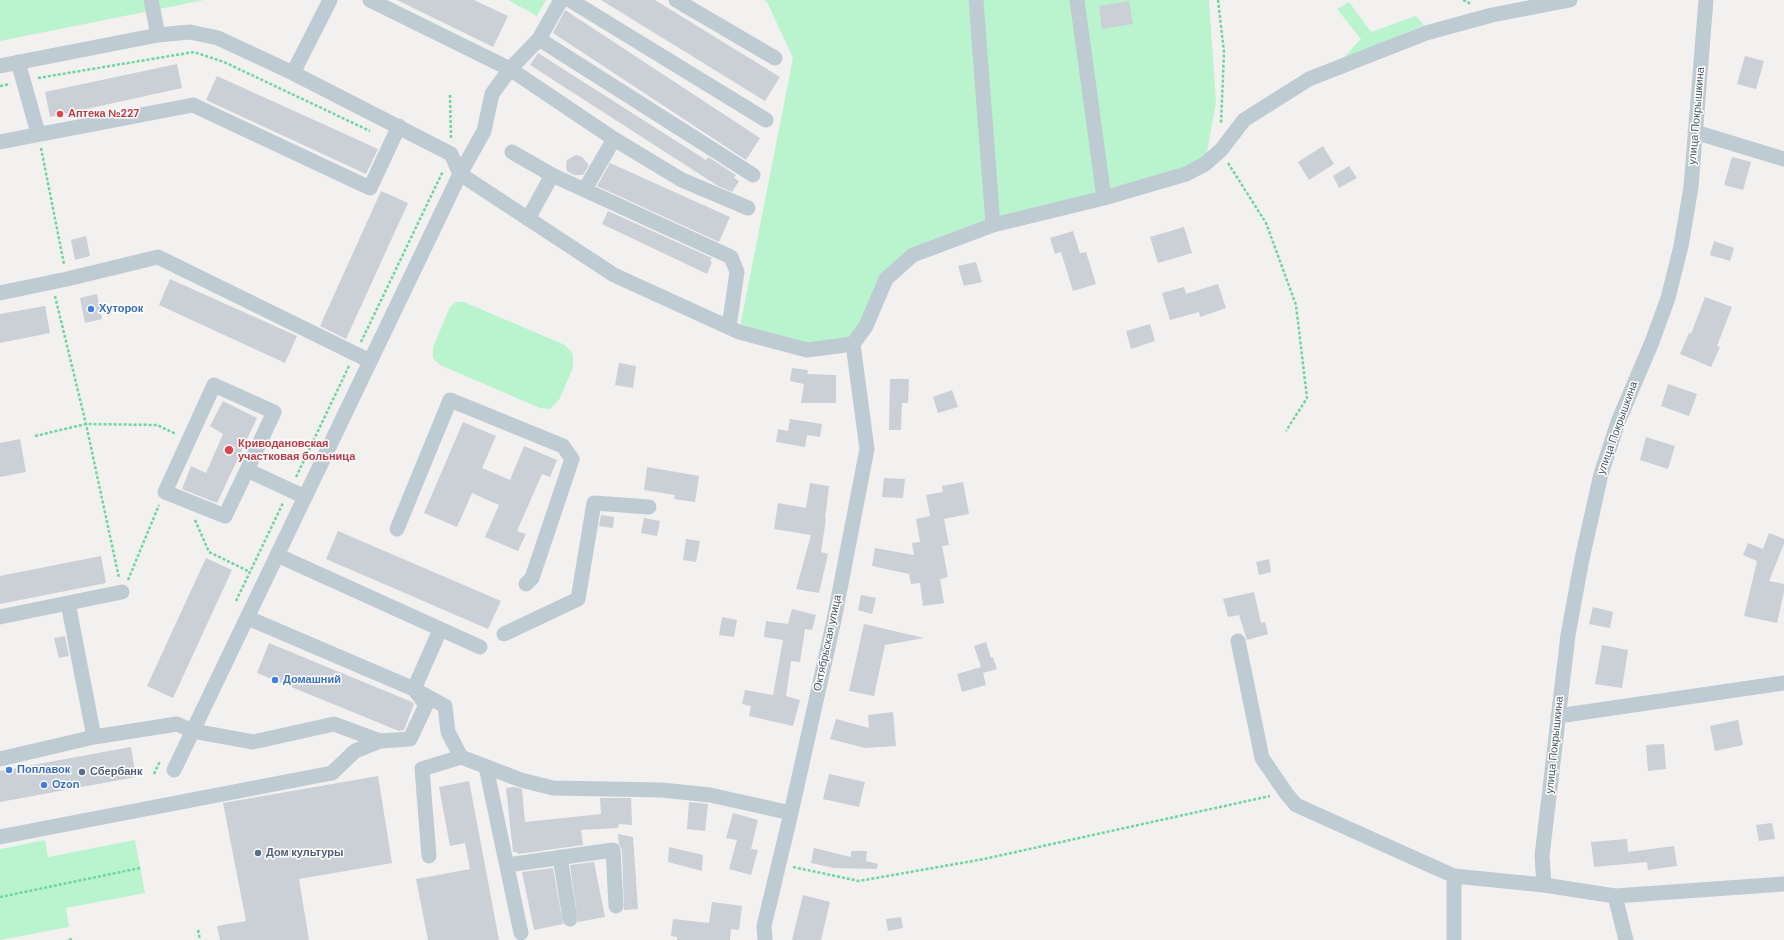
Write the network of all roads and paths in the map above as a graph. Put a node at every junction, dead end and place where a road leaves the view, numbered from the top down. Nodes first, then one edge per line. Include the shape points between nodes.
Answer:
1 (151, 0) edge
2 (330, 0) edge
3 (370, 0) edge
4 (561, 0) edge
5 (570, 0) edge
6 (676, 0) edge
7 (976, 0) edge
8 (1077, 0) edge
9 (1218, 0) edge
10 (1570, 0) edge
11 (1706, 0) edge
12 (158, 35) junction
13 (538, 39) junction
14 (775, 58) dead end
15 (18, 62) junction
16 (0, 66) edge
17 (510, 69) junction
18 (293, 73) junction
19 (23, 81) junction
20 (0, 86) edge
21 (450, 95) dead end
22 (766, 120) dead end
23 (399, 126) junction
24 (1695, 132) junction
25 (38, 134) junction
26 (614, 139) junction
27 (0, 142) edge
28 (392, 142) junction
29 (1221, 150) junction
30 (512, 152) dead end
31 (451, 154) junction
32 (1784, 159) edge
33 (460, 174) junction
34 (552, 174) junction
35 (753, 175) dead end
36 (585, 190) junction
37 (1104, 198) junction
38 (748, 208) dead end
39 (528, 219) junction
40 (993, 225) junction
41 (67, 279) junction
42 (52, 283) junction
43 (0, 293) edge
44 (729, 327) junction
45 (852, 344) junction
46 (355, 354) junction
47 (370, 361) junction
48 (86, 424) junction
49 (1286, 432) dead end
50 (35, 436) dead end
51 (189, 440) junction
52 (247, 470) junction
53 (290, 489) junction
54 (165, 492) junction
55 (305, 497) junction
56 (185, 500) junction
57 (649, 507) dead end
58 (397, 529) dead end
59 (277, 555) junction
60 (250, 572) junction
61 (526, 584) dead end
62 (122, 592) junction
63 (68, 603) junction
64 (234, 607) dead end
65 (0, 617) edge
66 (248, 618) junction
67 (440, 630) junction
68 (504, 634) dead end
69 (1238, 641) dead end
70 (480, 647) dead end
71 (1784, 683) edge
72 (414, 689) junction
73 (1558, 716) junction
74 (193, 731) junction
75 (94, 737) junction
76 (380, 741) junction
77 (462, 757) junction
78 (0, 758) edge
79 (160, 760) dead end
80 (486, 767) junction
81 (174, 770) dead end
82 (154, 774) dead end
83 (1286, 794) junction
84 (792, 813) junction
85 (0, 837) edge
86 (429, 856) dead end
87 (560, 857) junction
88 (779, 864) junction
89 (507, 865) junction
90 (140, 868) dead end
91 (1454, 876) junction
92 (1784, 884) edge
93 (1544, 885) junction
94 (1615, 896) junction
95 (0, 897) edge
96 (616, 906) dead end
97 (570, 919) dead end
98 (198, 930) dead end
99 (521, 933) dead end
100 (200, 940) edge
101 (765, 940) edge
102 (1454, 940) edge
103 (1626, 940) edge

1 - 12 street
2 - 18 street
3 - 17 street
4 - 13 street
5 - 22 street
6 - 14 street
7 - 40 street
8 - 37 street
9 - 29 path via 1224,52
10 - 29 street via 1492,15 1426,33 1309,79 1244,120
11 - 24 street, улица Покрышкина
12 - 15 street
12 - 18 street via 190,32 218,38
13 - 17 street
13 - 35 street
15 - 16 street
15 - 19 street
17 - 26 street
17 - 33 street via 492,94 484,131
18 - 23 street
19 - 20 path
19 - 25 street
19 - 28 path via 194,52 224,62
21 - 31 path
23 - 28 street
23 - 31 street
24 - 32 street
24 - 73 street, улица Покрышкина via 1692,187 1668,298 1600,474 1568,635
25 - 27 street
25 - 28 street via 193,105 370,188
25 - 41 path
26 - 36 street
26 - 38 street via 682,180
29 - 37 street via 1205,164 1186,174
29 - 49 path via 1266,223 1296,305 1307,398
30 - 34 street
31 - 33 street
31 - 46 path
33 - 39 street
33 - 47 street
34 - 36 street
34 - 39 street
36 - 44 street via 731,257 737,272
37 - 40 street
39 - 44 street via 614,275
40 - 45 street via 913,255 886,279 866,326
41 - 42 street
41 - 46 street via 158,257
42 - 43 street
42 - 48 path
44 - 45 street via 807,350
45 - 84 street, Октябрьская улица via 867,449 834,620
46 - 47 street
46 - 53 path
47 - 55 street
48 - 50 path
48 - 51 path via 156,425
48 - 62 path
51 - 52 street via 214,385 274,412
51 - 54 street
52 - 53 street
52 - 56 street via 225,516
53 - 55 street
53 - 60 path
54 - 56 street
54 - 62 path
55 - 59 street
56 - 60 path via 209,552
57 - 68 street via 594,503 578,599
58 - 61 street via 450,400 563,446 572,458 532,578
59 - 66 street
59 - 67 street
60 - 64 path
62 - 63 street
63 - 65 street
63 - 75 street
66 - 72 street
66 - 74 street
67 - 70 street
67 - 72 street
69 - 83 street via 1262,758
71 - 73 street
72 - 76 street via 426,705 410,739
72 - 77 street via 445,706 448,732
73 - 93 street, улица Покрышкина via 1542,856
74 - 75 street via 177,724
74 - 76 street via 253,742 334,724
74 - 81 street
75 - 78 street
76 - 85 street via 355,751 332,773
77 - 80 street
77 - 86 street via 422,770
79 - 82 path
80 - 84 street via 521,780 554,788 662,790 710,795
80 - 89 street
83 - 88 path via 984,859 859,881
83 - 91 street via 1296,805
84 - 88 street, Октябрьская улица
87 - 89 street
87 - 96 street via 613,850
87 - 97 street
88 - 101 street, Октябрьская улица via 764,926
89 - 99 street
90 - 95 path
91 - 93 street
91 - 102 street
92 - 94 street
93 - 94 street
94 - 103 street
98 - 100 path

